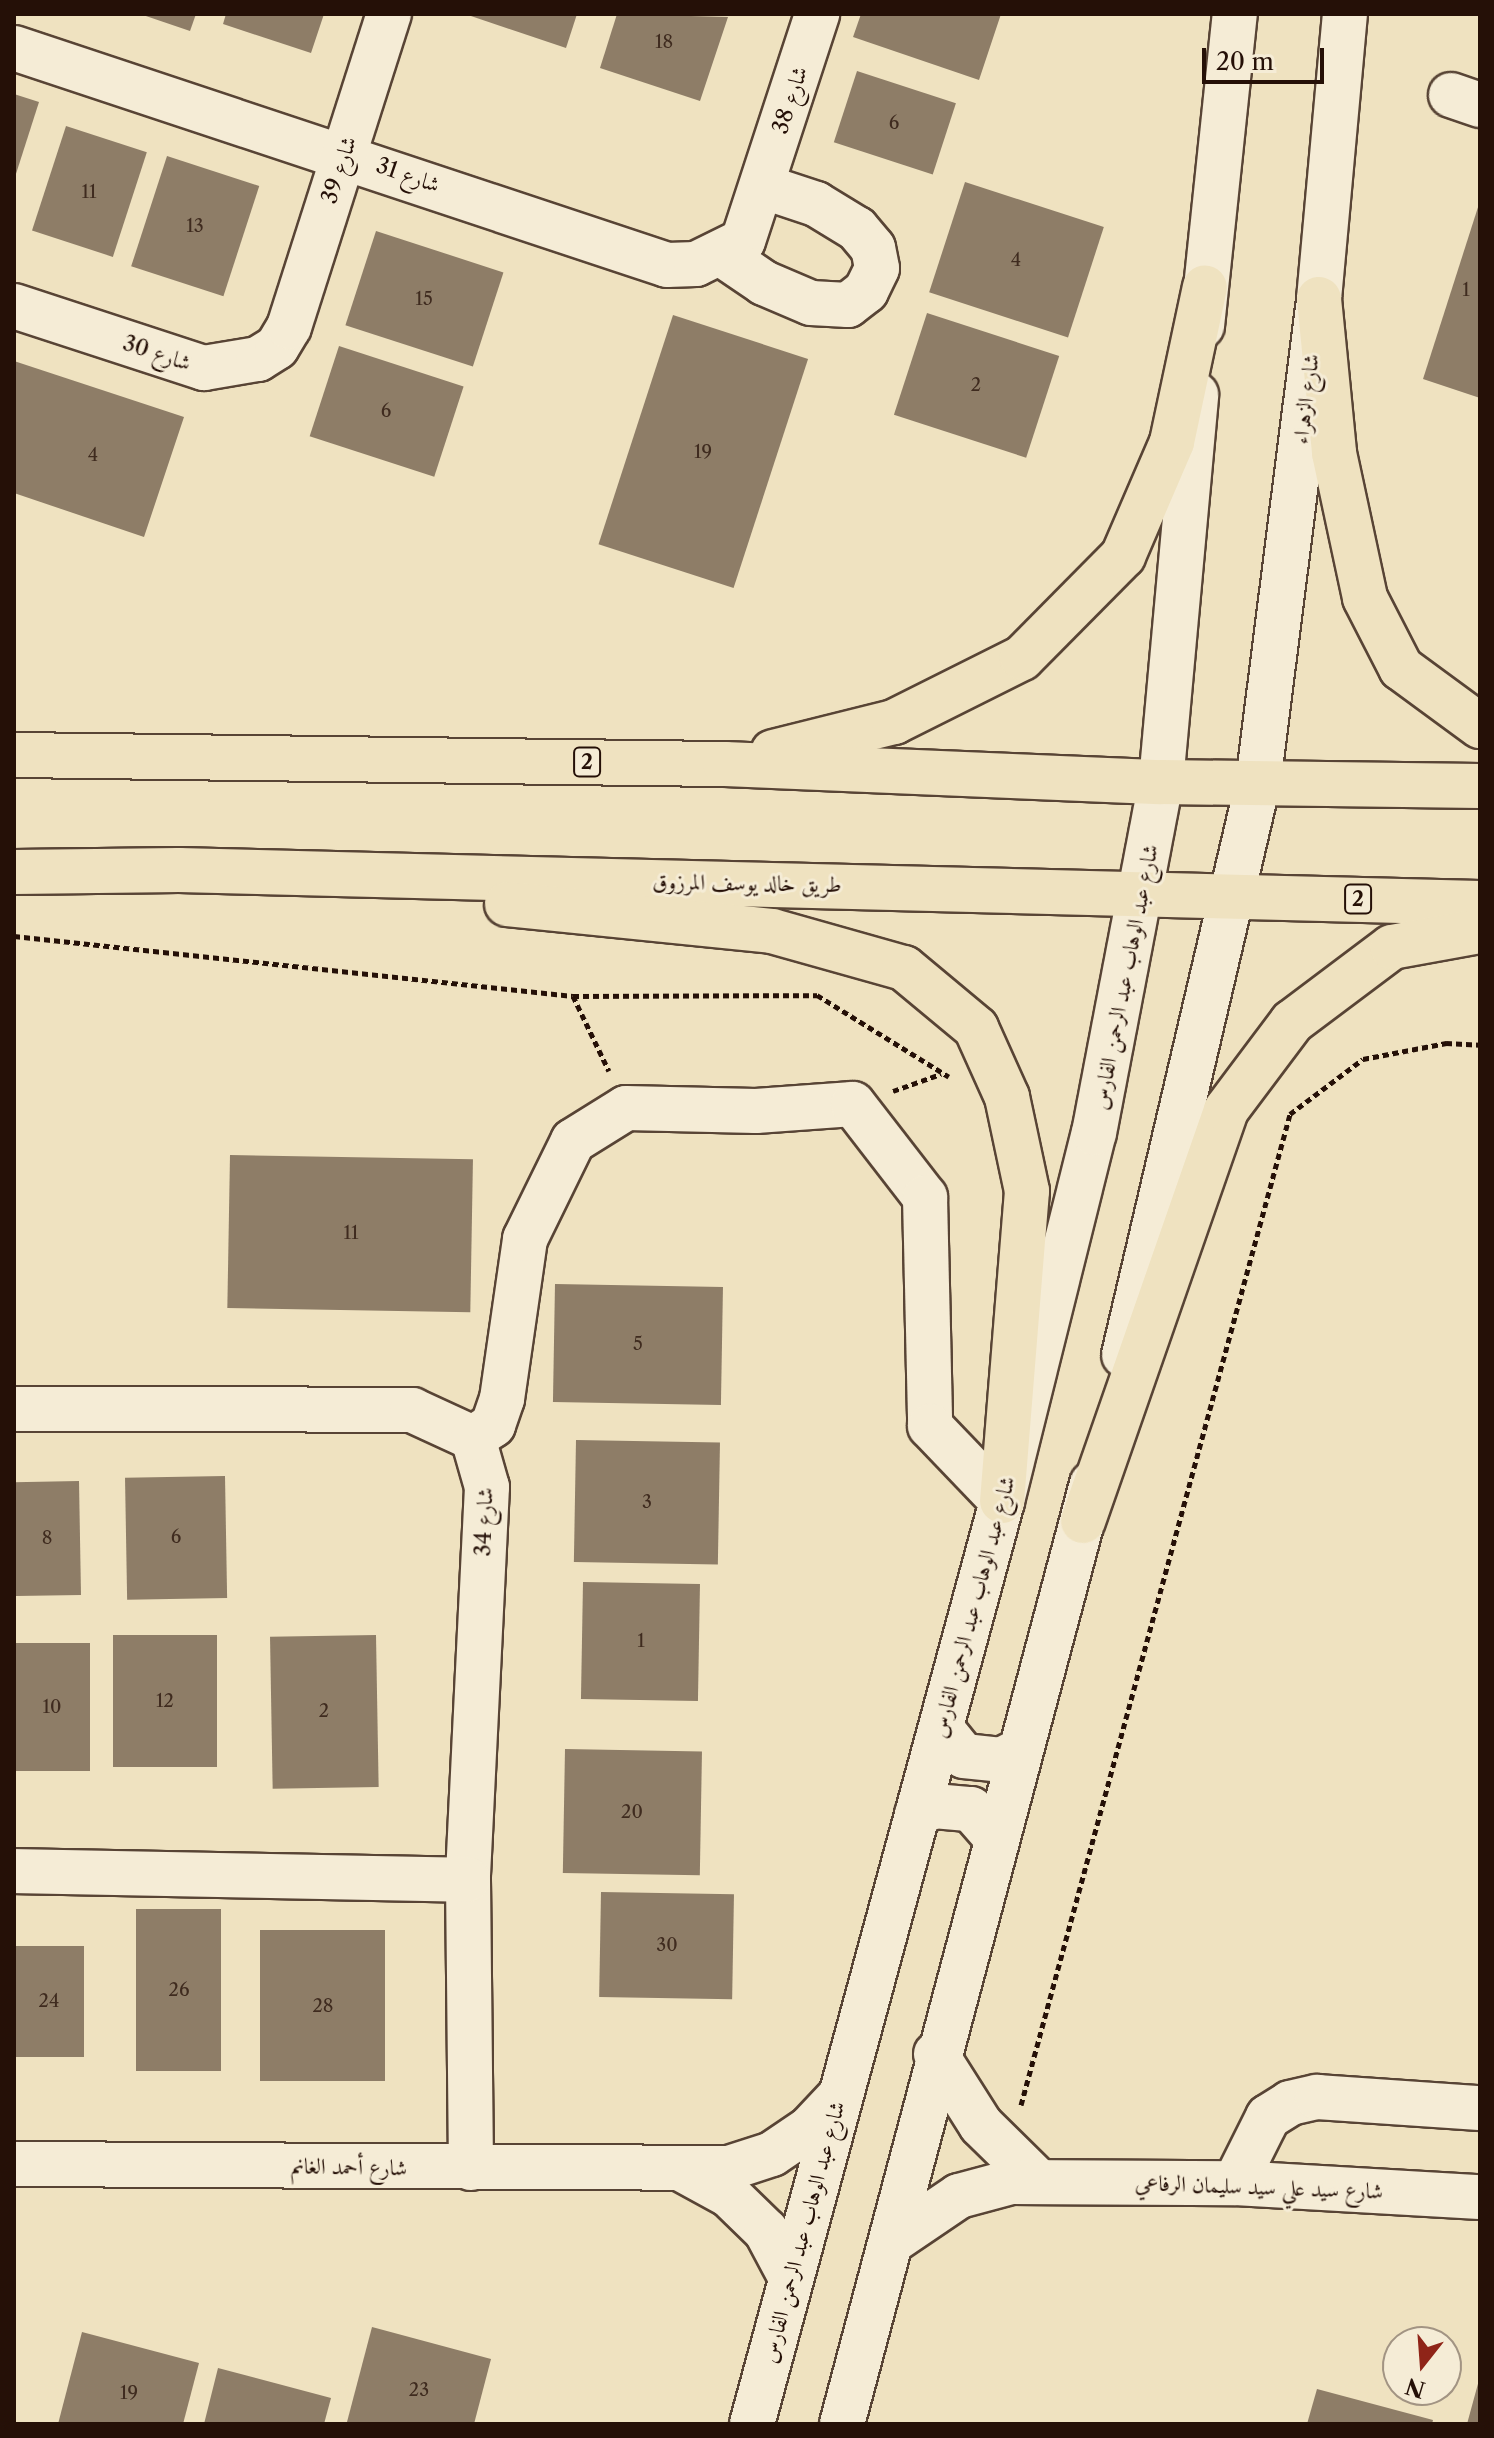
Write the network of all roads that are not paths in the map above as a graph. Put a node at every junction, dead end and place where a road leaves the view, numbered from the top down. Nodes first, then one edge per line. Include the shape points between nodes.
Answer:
1 (389, 14) edge
2 (817, 14) edge
3 (1235, 14) edge
4 (1345, 14) edge
5 (14, 48) edge
6 (344, 153) junction
7 (762, 186) junction
8 (723, 255) junction
9 (1205, 287) junction
10 (1319, 299) junction
11 (14, 306) edge
12 (289, 327) joint
13 (1480, 726) edge
14 (14, 755) edge
15 (725, 764) junction
16 (1161, 782) junction
17 (1258, 783) junction
18 (1480, 786) edge
19 (179, 870) junction
20 (14, 872) edge
21 (1144, 893) junction
22 (1236, 894) junction
23 (1480, 903) edge
24 (1480, 931) edge
25 (14, 1409) edge
26 (473, 1438) junction
27 (1002, 1501) junction
28 (1083, 1521) junction
29 (941, 1728) junction
30 (1017, 1752) junction
31 (917, 1814) junction
32 (995, 1837) junction
33 (14, 1871) edge
34 (468, 1880) junction
35 (936, 2054) junction
36 (840, 2096) junction
37 (1480, 2108) edge
38 (14, 2164) edge
39 (471, 2168) junction
40 (683, 2170) junction
41 (1037, 2180) junction
42 (1235, 2183) junction
43 (1480, 2197) edge
44 (891, 2242) junction
45 (791, 2278) junction
46 (752, 2424) edge
47 (842, 2424) edge

1 - 6 street, شارع 39
2 - 7 street, شارع 38
3 - 9 street
4 - 10 street, شارع الزهراء
5 - 6 street, شارع 31
6 - 8 street, شارع 31 via 667,265
6 - 12 street, شارع 39
7 - 8 street via 743,241
7 - 8 street via 816,204 857,229 873,248 877,268 866,291 848,305 811,303 764,283
9 - 15 main road via 1172,442 1123,556 1022,658 894,722
9 - 16 street
10 - 13 main road via 1334,453 1365,598 1401,668
10 - 17 street, شارع الزهراء
11 - 12 street, شارع 30 via 204,368 258,359 277,347
14 - 15 main road, 2
15 - 16 main road, 2
16 - 17 main road, 2
16 - 21 street, شارع عبد الوهاب عبد الرحمن الفارس
17 - 18 main road, 2
17 - 22 street
19 - 20 main road, طريق خالد يوسف المرزوق / 2
19 - 21 main road, طريق خالد يوسف المرزوق / 2
19 - 27 main road via 772,931 904,968 976,1028 1007,1097 1027,1191
21 - 22 main road, طريق خالد يوسف المرزوق / 2
21 - 27 street, شارع عبد الوهاب عبد الرحمن الفارس via 1094,1133
22 - 23 main road, طريق خالد يوسف المرزوق / 2
22 - 28 street
24 - 28 main road via 1392,947 1292,1022 1226,1110
25 - 26 street via 412,1410
26 - 27 street via 493,1425 502,1399 525,1239 573,1141 626,1108 756,1111 853,1104 925,1197 930,1426
26 - 34 street, شارع 34 via 487,1487
27 - 29 street, شارع عبد الوهاب عبد الرحمن الفارس
28 - 30 street
29 - 30 street via 964,1756 982,1762
29 - 31 street, شارع عبد الوهاب عبد الرحمن الفارس
30 - 32 street
31 - 32 street via 953,1805 971,1809
31 - 36 street, شارع عبد الوهاب عبد الرحمن الفارس
32 - 35 street
33 - 34 street
34 - 39 street, شارع 34
35 - 41 street via 981,2125
35 - 44 street
36 - 40 street, شارع أحمد الغانم via 809,2129 772,2154 729,2168
36 - 45 street, شارع عبد الوهاب عبد الرحمن الفارس
37 - 42 street via 1317,2097 1290,2103 1268,2117
38 - 39 street, شارع أحمد الغانم
39 - 40 street, شارع أحمد الغانم
40 - 45 street, شارع أحمد الغانم via 729,2195 766,2231
41 - 42 street, شارع سيد علي سيد سليمان الرفاعي
41 - 44 street, شارع سيد علي سيد سليمان الرفاعي via 959,2196
42 - 43 street, شارع سيد علي سيد سليمان الرفاعي
44 - 47 street
45 - 46 street, شارع عبد الوهاب عبد الرحمن الفارس

